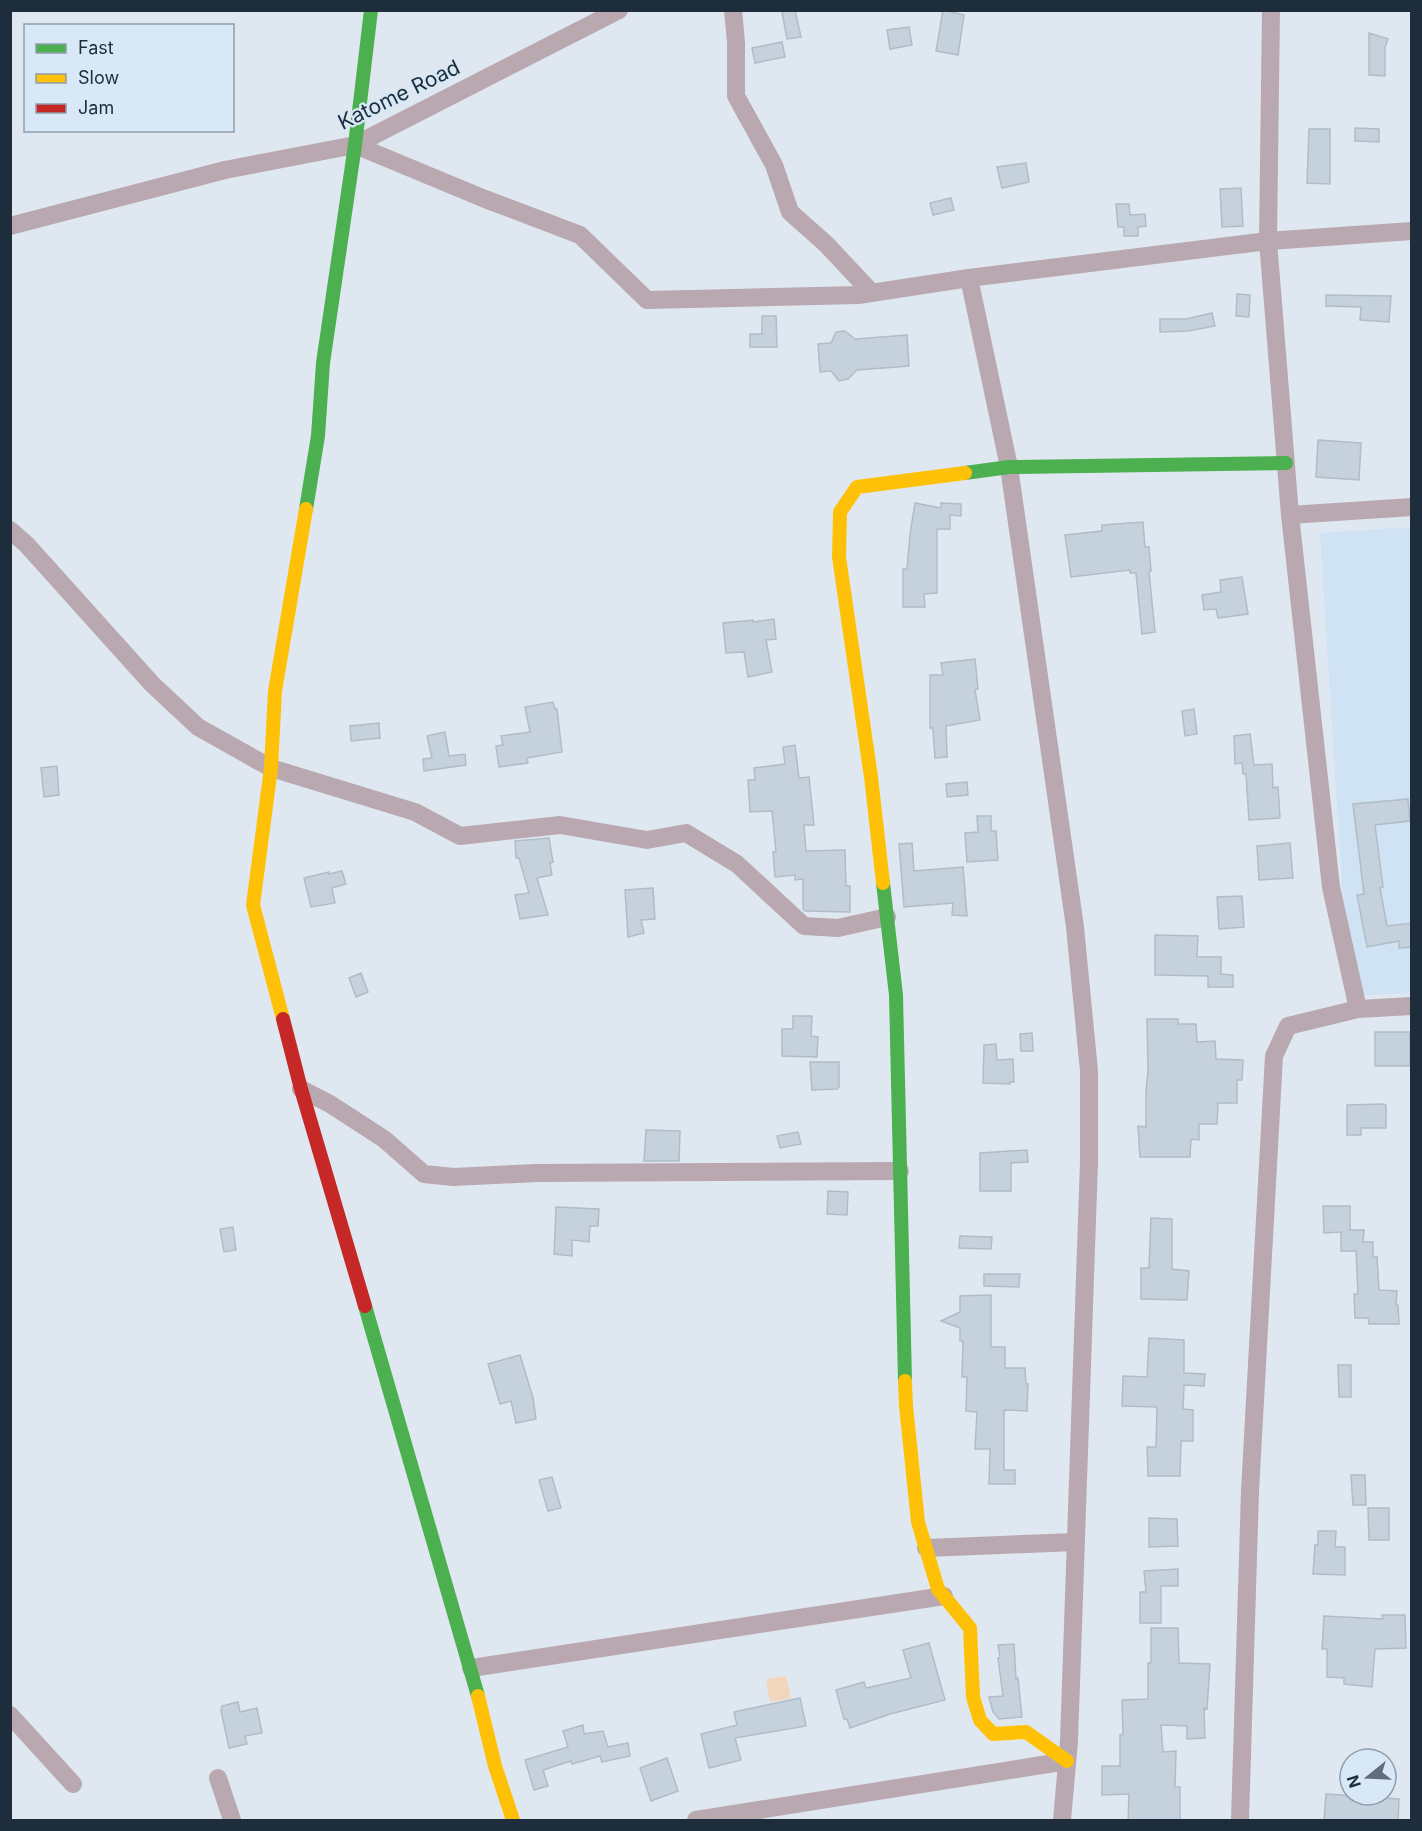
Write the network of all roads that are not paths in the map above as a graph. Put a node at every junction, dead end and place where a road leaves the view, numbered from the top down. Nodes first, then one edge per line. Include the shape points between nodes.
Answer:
1 (370, 10) edge
2 (619, 10) edge
3 (733, 10) edge
4 (1272, 10) edge
5 (355, 145) junction
6 (10, 226) edge
7 (1412, 231) edge
8 (1268, 241) junction
9 (969, 278) junction
10 (872, 293) junction
11 (1286, 463) junction
12 (1009, 466) junction
13 (1412, 507) edge
14 (1290, 515) junction
15 (10, 530) edge
16 (271, 768) junction
17 (887, 916) junction
18 (1412, 1005) edge
19 (1358, 1010) junction
20 (301, 1089) junction
21 (900, 1171) junction
22 (1075, 1542) junction
23 (926, 1548) junction
24 (944, 1596) junction
25 (471, 1668) junction
26 (10, 1715) edge
27 (1067, 1761) junction
28 (218, 1778) dead end
29 (73, 1784) dead end
30 (717, 1819) edge
31 (232, 1821) edge
32 (513, 1821) edge
33 (696, 1821) edge
34 (1062, 1821) edge
35 (1240, 1821) edge

1 - 5 street
2 - 5 street, Katome Road
3 - 10 street via 736,96 774,165 790,212
4 - 8 street
5 - 6 street, Katome Road via 225,170
5 - 10 street via 580,235 646,300
5 - 16 street via 323,363 318,436 275,691
7 - 8 street
8 - 9 street
8 - 11 street
9 - 10 street
9 - 12 street
11 - 12 street
11 - 14 street
12 - 17 street via 857,487 840,512 839,557
12 - 22 street via 1075,927 1089,1071
13 - 14 street
14 - 19 street via 1331,887
15 - 16 street via 152,684 198,727
16 - 17 street via 415,812 460,836 560,825 647,840 686,833 737,864 804,926 838,928
16 - 20 street via 253,905
17 - 21 street via 896,995
18 - 19 street
19 - 35 street via 1288,1026 1274,1056 1250,1491
20 - 21 street via 384,1139 424,1174 453,1177
20 - 25 street
21 - 23 street via 906,1406 918,1522
22 - 23 street
22 - 27 street
23 - 24 street via 938,1589
24 - 25 street
24 - 27 street via 970,1628 973,1697 980,1720 993,1734 1026,1732
25 - 32 street
26 - 29 street
27 - 30 street
27 - 34 street
28 - 31 street
30 - 33 street

